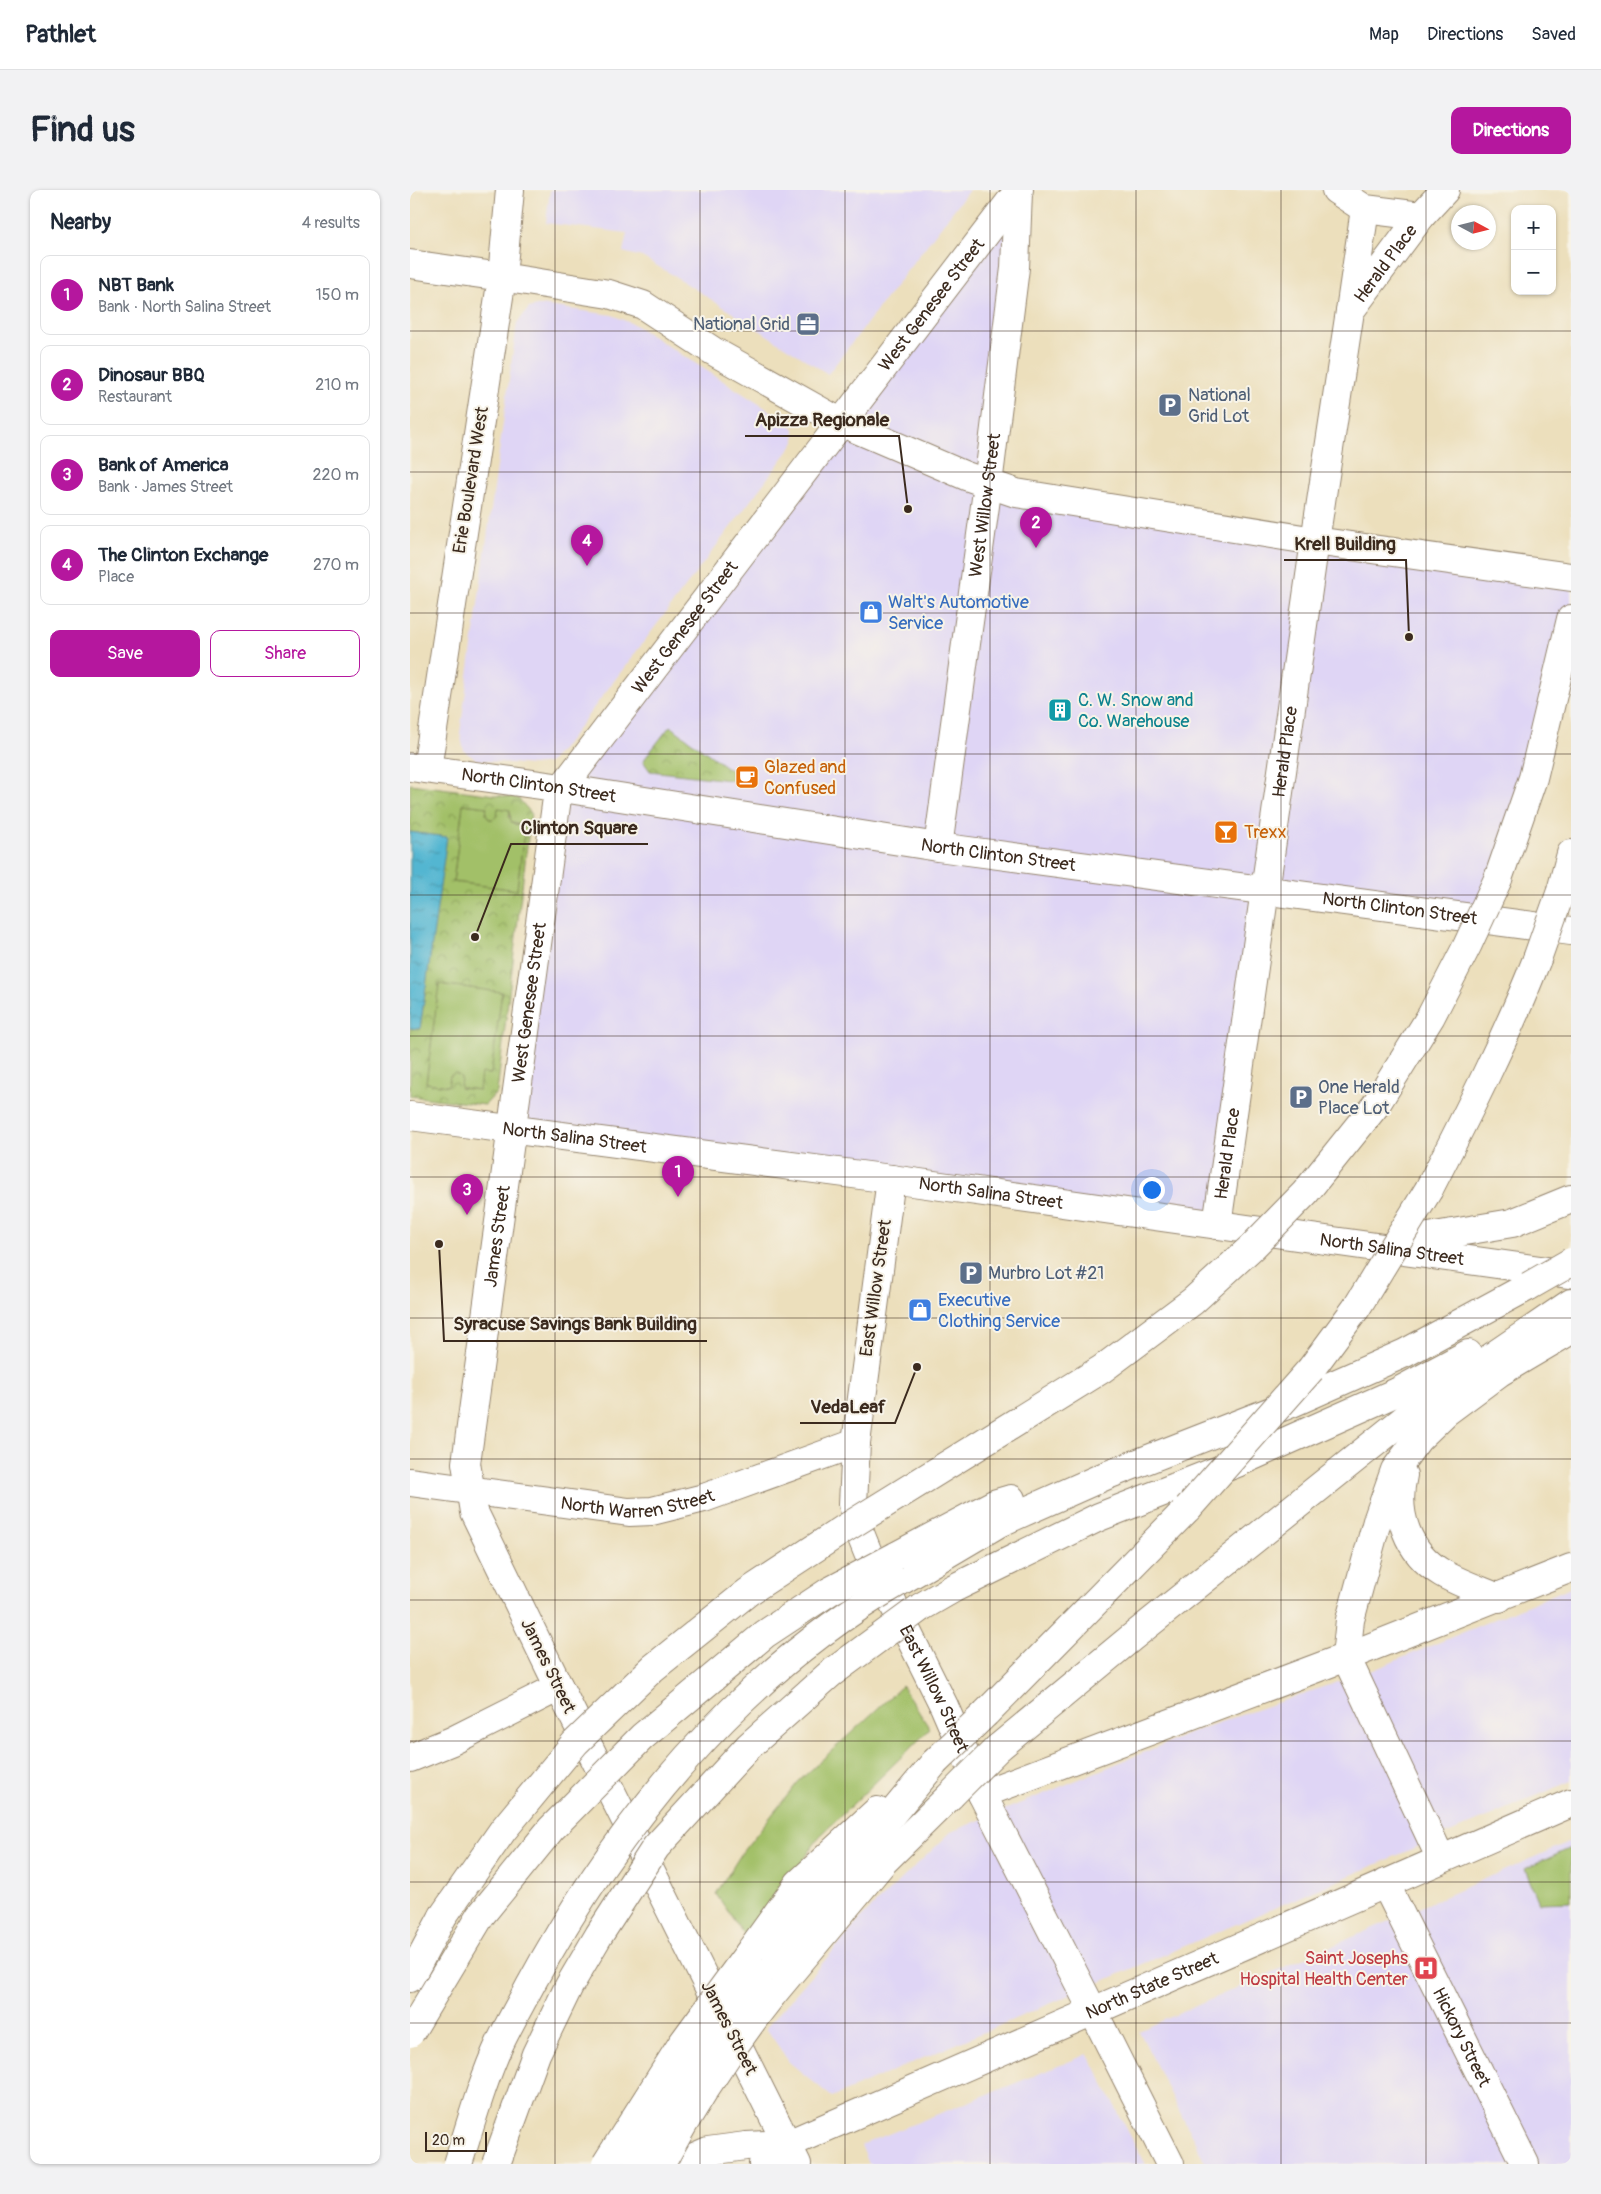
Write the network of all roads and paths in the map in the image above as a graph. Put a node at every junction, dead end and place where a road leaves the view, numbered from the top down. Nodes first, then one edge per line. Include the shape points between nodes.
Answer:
1 (510, 190) edge
2 (1336, 190) edge
3 (1445, 190) edge
4 (1019, 191) edge
5 (1365, 209) junction
6 (1421, 216) junction
7 (410, 264) edge
8 (502, 276) junction
9 (1350, 311) junction
10 (840, 422) junction
11 (988, 484) junction
12 (1315, 541) junction
13 (1571, 577) edge
14 (1571, 619) edge
15 (418, 768) edge
16 (562, 788) junction
17 (938, 847) junction
18 (1571, 854) edge
19 (1571, 865) edge
20 (1561, 890) junction
21 (1264, 891) junction
22 (1571, 931) edge
23 (410, 1116) edge
24 (510, 1130) junction
25 (891, 1179) junction
26 (1571, 1199) edge
27 (1217, 1225) junction
28 (1366, 1247) junction
29 (1571, 1262) edge
30 (1571, 1274) edge
31 (1571, 1301) edge
32 (1571, 1330) edge
33 (856, 1443) junction
34 (1409, 1452) junction
35 (410, 1482) edge
36 (469, 1490) junction
37 (1571, 1568) edge
38 (897, 1569) junction
39 (1499, 1598) junction
40 (1346, 1657) junction
41 (559, 1687) junction
42 (410, 1758) edge
43 (982, 1794) junction
44 (1571, 1804) edge
45 (1441, 1859) junction
46 (1385, 1883) junction
47 (443, 1916) junction
48 (410, 1960) edge
49 (761, 1972) junction
50 (410, 1978) edge
51 (1093, 2011) junction
52 (410, 2032) edge
53 (792, 2154) edge
54 (458, 2164) edge
55 (496, 2164) edge
56 (606, 2164) edge
57 (637, 2164) edge
58 (661, 2164) edge
59 (678, 2164) edge
60 (763, 2164) edge
61 (1170, 2164) edge
62 (1525, 2164) edge

1 - 8 main road, Erie Boulevard West
2 - 5 main road
3 - 6 main road, Herald Place
4 - 10 main road, West Genesee Street
4 - 11 main road, West Willow Street via 1015,268
5 - 6 main road
5 - 9 main road, Herald Place
6 - 9 main road, Herald Place
7 - 8 main road
8 - 10 main road via 609,294 643,305 713,352
8 - 15 main road, Erie Boulevard West
9 - 12 main road, Herald Place
10 - 11 main road
10 - 16 main road, West Genesee Street
11 - 12 main road via 1016,493
11 - 17 main road, West Willow Street
12 - 13 main road
12 - 21 main road, Herald Place
14 - 47 main road, bridge via 1533,778 1498,879 1467,946 1431,1016 1375,1106 1305,1193 1193,1300 1102,1369 748,1592 654,1668 575,1743 503,1830
15 - 16 main road, North Clinton Street
16 - 17 main road, North Clinton Street
16 - 24 main road, West Genesee Street via 557,798
17 - 21 main road, North Clinton Street
18 - 20 main road
19 - 20 main road
20 - 49 main road, bridge via 1519,1005 1429,1189 1356,1307 1311,1369 1188,1508 986,1713 799,1883
21 - 22 main road, North Clinton Street
21 - 27 main road, Herald Place
23 - 24 main road, North Salina Street
24 - 25 main road, North Salina Street
24 - 36 main road, James Street via 466,1463
25 - 27 main road, North Salina Street
25 - 33 main road, East Willow Street
26 - 28 main road via 1512,1223
27 - 28 main road, North Salina Street
28 - 30 main road, North Salina Street
29 - 38 main road, bridge via 1405,1353 1292,1403 1104,1476
31 - 49 main road, bridge via 1427,1401 998,1748 884,1861
31 - 55 main road, bridge via 1397,1392 1237,1463 1100,1517 954,1588 921,1607 830,1674 749,1746 656,1847 569,1986 536,2054
32 - 34 main road via 1500,1372 1446,1412 1418,1438
33 - 36 main road, North Warren Street via 704,1498 652,1511 629,1512
33 - 43 main road, East Willow Street via 853,1504 858,1528 944,1706
34 - 39 main road via 1400,1503 1403,1523 1414,1547 1443,1574
34 - 40 main road via 1395,1470 1377,1521 1350,1620
35 - 36 main road, North Warren Street
36 - 41 main road, James Street via 474,1512
37 - 39 main road
38 - 52 main road, bridge via 830,1591 764,1634 642,1737 551,1829 481,1915
38 - 54 main road, bridge via 740,1702 642,1810 590,1882 550,1948 500,2043 481,2090
39 - 40 main road
40 - 43 main road
40 - 45 main road
41 - 42 main road via 452,1741
41 - 53 main road, James Street
43 - 51 main road, East Willow Street
44 - 45 main road, North State Street
45 - 46 main road, North State Street
46 - 51 main road, North State Street
46 - 62 main road, Hickory Street
47 - 48 main road
47 - 50 main road
49 - 56 main road, bridge via 682,2044
49 - 57 main road, bridge via 734,2006 685,2081
49 - 58 main road, bridge via 730,2051
51 - 53 main road, North State Street
51 - 61 main road, East Willow Street
53 - 59 main road, North State Street via 746,2146 708,2151
53 - 60 main road, North State Street

